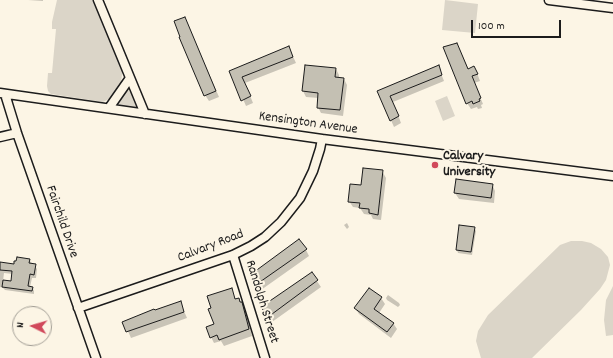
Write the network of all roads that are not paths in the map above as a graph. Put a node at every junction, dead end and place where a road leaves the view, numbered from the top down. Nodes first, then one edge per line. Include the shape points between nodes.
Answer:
1 (98, 0) edge
2 (549, 0) edge
3 (613, 8) edge
4 (130, 78) junction
5 (2, 93) edge
6 (109, 108) junction
7 (145, 114) junction
8 (17, 133) junction
9 (0, 137) edge
10 (322, 139) junction
11 (613, 176) edge
12 (233, 255) junction
13 (78, 308) junction
14 (96, 358) edge
15 (265, 358) edge

1 - 4 street
2 - 3 street
4 - 6 street
4 - 7 street
5 - 6 street, Kensington Avenue
5 - 8 street, Fairchild Drive
6 - 7 street, Kensington Avenue
7 - 10 street, Kensington Avenue
8 - 9 street
8 - 13 street, Fairchild Drive
10 - 11 street, Kensington Avenue
10 - 12 street, Calvary Road via 307,185 292,210 265,237
12 - 13 street, Calvary Road
12 - 15 street, Randolph Street
13 - 14 street, Fairchild Drive

